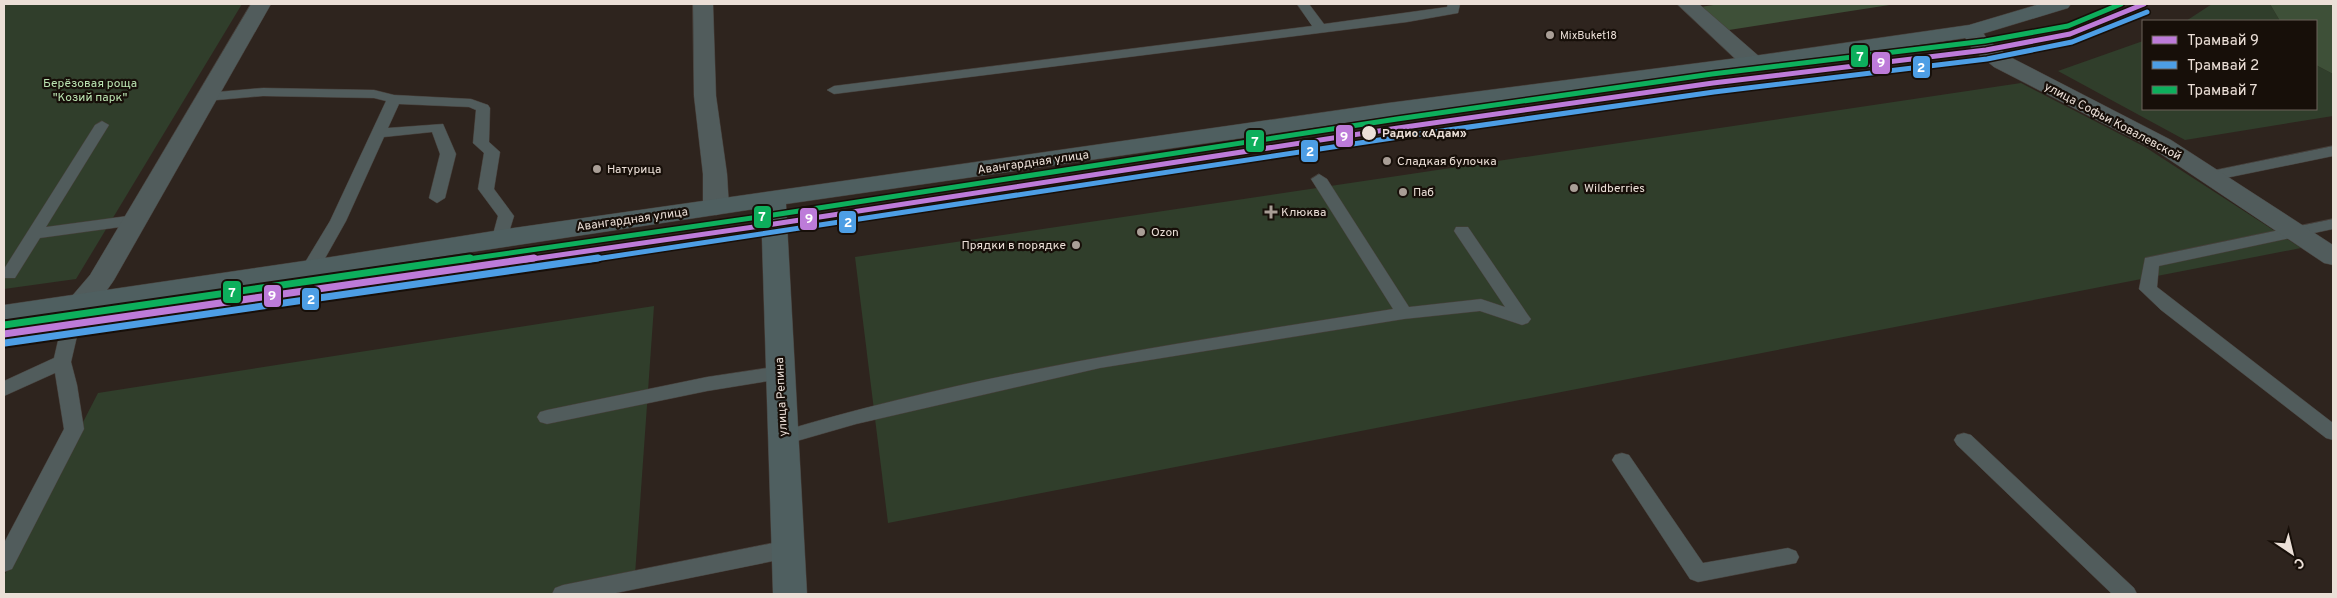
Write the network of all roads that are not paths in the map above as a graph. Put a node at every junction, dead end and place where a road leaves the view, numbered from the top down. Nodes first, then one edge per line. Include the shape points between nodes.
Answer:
1 (261, 4) edge
2 (703, 4) edge
3 (1303, 4) edge
4 (1454, 4) edge
5 (1687, 4) edge
6 (2061, 4) edge
7 (1320, 29) junction
8 (1972, 31) junction
9 (1752, 62) junction
10 (834, 90) dead end
11 (206, 97) junction
12 (394, 99) junction
13 (102, 125) dead end
14 (380, 133) junction
15 (2333, 151) edge
16 (2210, 176) junction
17 (1319, 179) dead end
18 (437, 198) dead end
19 (773, 199) junction
20 (716, 207) junction
21 (135, 220) junction
22 (2333, 224) edge
23 (1462, 231) dead end
24 (2296, 232) junction
25 (33, 234) junction
26 (500, 238) junction
27 (2333, 257) edge
28 (310, 269) junction
29 (8, 274) dead end
30 (80, 303) junction
31 (4, 314) edge
32 (1404, 314) junction
33 (62, 362) junction
34 (780, 373) junction
35 (4, 389) edge
36 (547, 417) dead end
37 (2333, 432) edge
38 (783, 438) junction
39 (1964, 440) dead end
40 (1622, 460) dead end
41 (788, 549) junction
42 (1788, 557) dead end
43 (4, 563) edge
44 (563, 594) edge
45 (790, 594) edge
46 (2126, 594) edge

1 - 11 street
2 - 20 street via 705,96
3 - 7 lane
4 - 7 lane via 1453,10
5 - 9 street
6 - 8 street, Авангардная улица
7 - 10 lane
8 - 9 street, Авангардная улица
8 - 16 street, улица Софьи Ковалевской via 1980,44 2002,62 2163,145
9 - 19 street, Авангардная улица via 1388,110
11 - 12 lane via 263,92 374,94
11 - 21 street
12 - 14 lane
12 - 26 lane via 471,102 483,108 481,143 492,152 486,189 506,216
13 - 25 lane
14 - 18 lane via 438,128 448,154
14 - 28 lane via 338,221
15 - 16 lane
16 - 24 street, улица Софьи Ковалевской
17 - 32 lane
19 - 20 street, Авангардная улица
19 - 34 street, улица Репина
20 - 26 street, Авангардная улица
21 - 25 lane
21 - 30 street via 100,280
22 - 24 lane
23 - 32 lane via 1522,319 1481,305
24 - 27 street, улица Софьи Ковалевской
24 - 37 lane via 2151,262 2148,289
25 - 29 lane
26 - 28 street, Авангардная улица
28 - 30 street, Авангардная улица
30 - 31 street, Авангардная улица
30 - 33 lane via 72,319
32 - 38 lane via 1100,362 856,417
33 - 35 lane
33 - 43 lane via 74,429
34 - 36 lane via 707,384
34 - 38 street, улица Репина
38 - 41 street, улица Репина
39 - 46 lane
40 - 42 lane via 1698,574
41 - 44 lane
41 - 45 street, улица Репина

